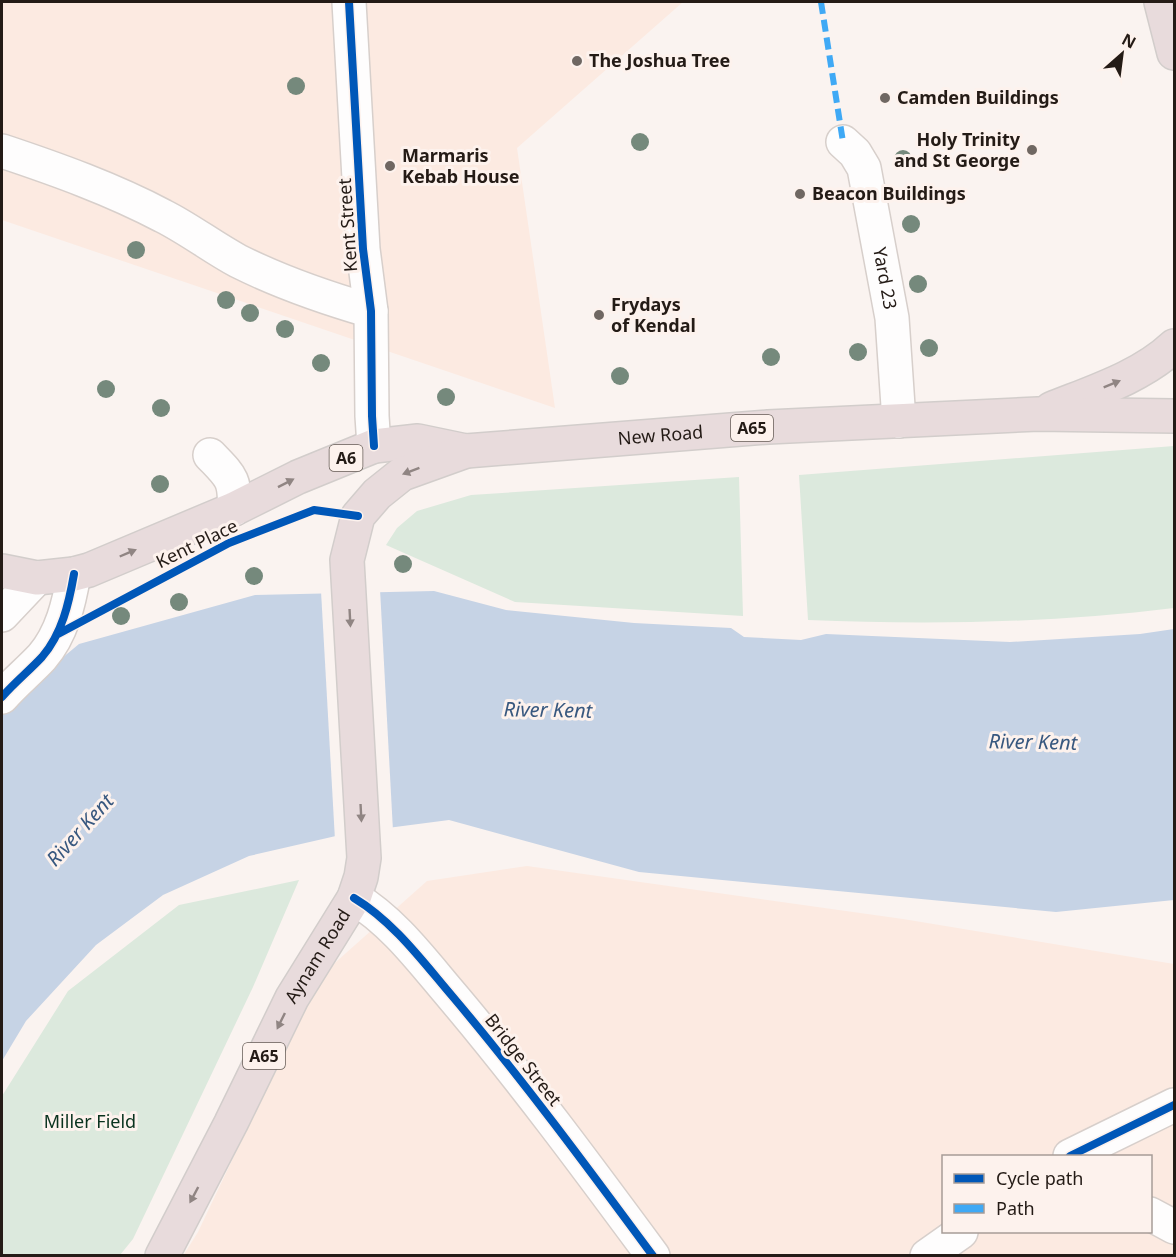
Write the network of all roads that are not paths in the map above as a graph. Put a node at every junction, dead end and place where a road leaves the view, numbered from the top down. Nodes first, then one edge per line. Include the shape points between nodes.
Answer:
1 (349, 2) edge
2 (1161, 2) edge
3 (1174, 53) edge
4 (843, 142) dead end
5 (2, 151) edge
6 (371, 311) junction
7 (1174, 346) edge
8 (1038, 414) junction
9 (1174, 416) edge
10 (899, 421) junction
11 (374, 446) junction
12 (466, 451) junction
13 (210, 455) dead end
14 (234, 509) junction
15 (347, 560) joint
16 (2, 571) edge
17 (74, 574) junction
18 (37, 578) junction
19 (2, 615) edge
20 (2, 697) edge
21 (354, 898) junction
22 (1174, 1105) edge
23 (1072, 1155) edge
24 (1152, 1215) edge
25 (1174, 1227) edge
26 (960, 1233) edge
27 (162, 1256) edge
28 (653, 1256) edge
29 (927, 1256) edge

1 - 6 street, Kent Street via 363,249
2 - 3 highway
4 - 10 street, Yard 23 via 864,168 892,318
5 - 6 street via 57,169 165,216 239,261 290,284
6 - 11 street, Kent Street
8 -> 7 highway via 1122,380 1163,357
8 - 9 highway, New Road / A65
8 - 10 highway, New Road / A65
10 - 12 highway, New Road / A65 via 768,427
11 - 12 highway, A6 via 418,441
14 -> 11 highway, A6
12 -> 15 highway, New Road / A65 via 402,474 377,494 358,516
13 - 14 street via 229,475 235,490
17 -> 14 highway, A6
15 -> 21 highway, Aynam Road / A65 via 364,858
16 - 18 highway, A6
17 - 18 highway, A6
17 - 20 street via 58,634 43,656
18 - 19 street
21 -> 27 highway, Aynam Road / A65 via 292,998
21 - 28 street, Bridge Street via 406,943 502,1056
22 - 23 street
24 - 25 street
26 - 29 street

